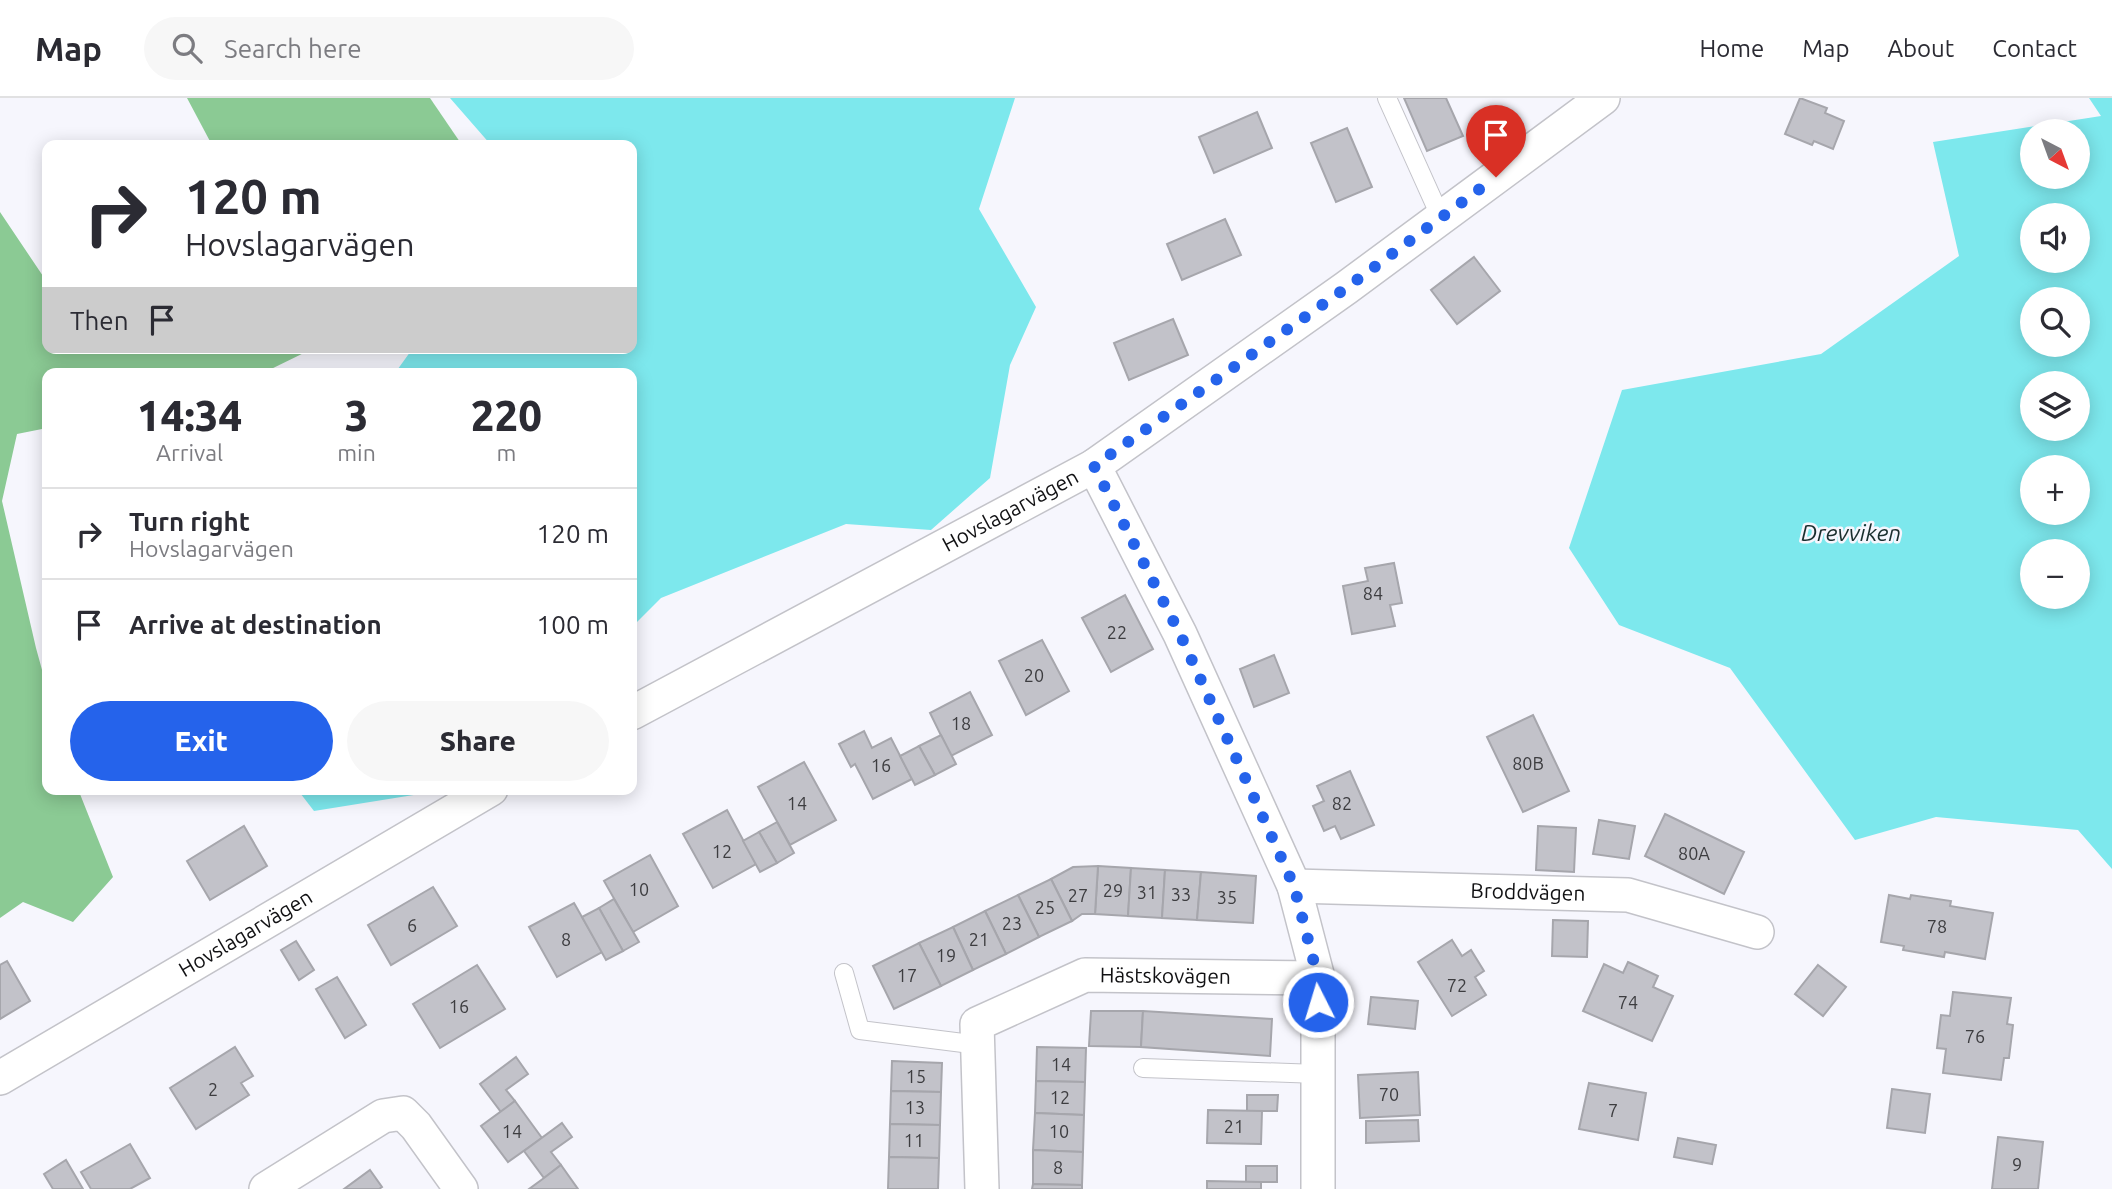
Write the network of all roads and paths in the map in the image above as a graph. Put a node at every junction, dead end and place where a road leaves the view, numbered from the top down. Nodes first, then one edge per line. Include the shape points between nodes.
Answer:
1 (1387, 98) edge
2 (1602, 98) edge
3 (1441, 218) junction
4 (1094, 466) junction
5 (637, 709) edge
6 (481, 795) edge
7 (1294, 886) junction
8 (1757, 932) dead end
9 (844, 973) dead end
10 (1318, 978) junction
11 (979, 1045) junction
12 (1143, 1068) dead end
13 (1318, 1074) junction
14 (0, 1077) edge
15 (266, 1189) edge
16 (461, 1189) edge
17 (982, 1189) edge
18 (1318, 1189) edge

1 - 3 lane
2 - 3 street, Hovslagarvägen
3 - 4 street, Hovslagarvägen
4 - 5 street, Hovslagarvägen
4 - 7 street via 1180,634
6 - 14 street, Hovslagarvägen
7 - 8 street, Broddvägen via 1628,895
7 - 10 street
9 - 11 lane via 860,1030
10 - 11 street, Hästskovägen via 1085,975 977,1024
10 - 13 street
11 - 17 street, Hästskovägen
12 - 13 lane
13 - 18 street
15 - 16 street via 383,1116 403,1113

